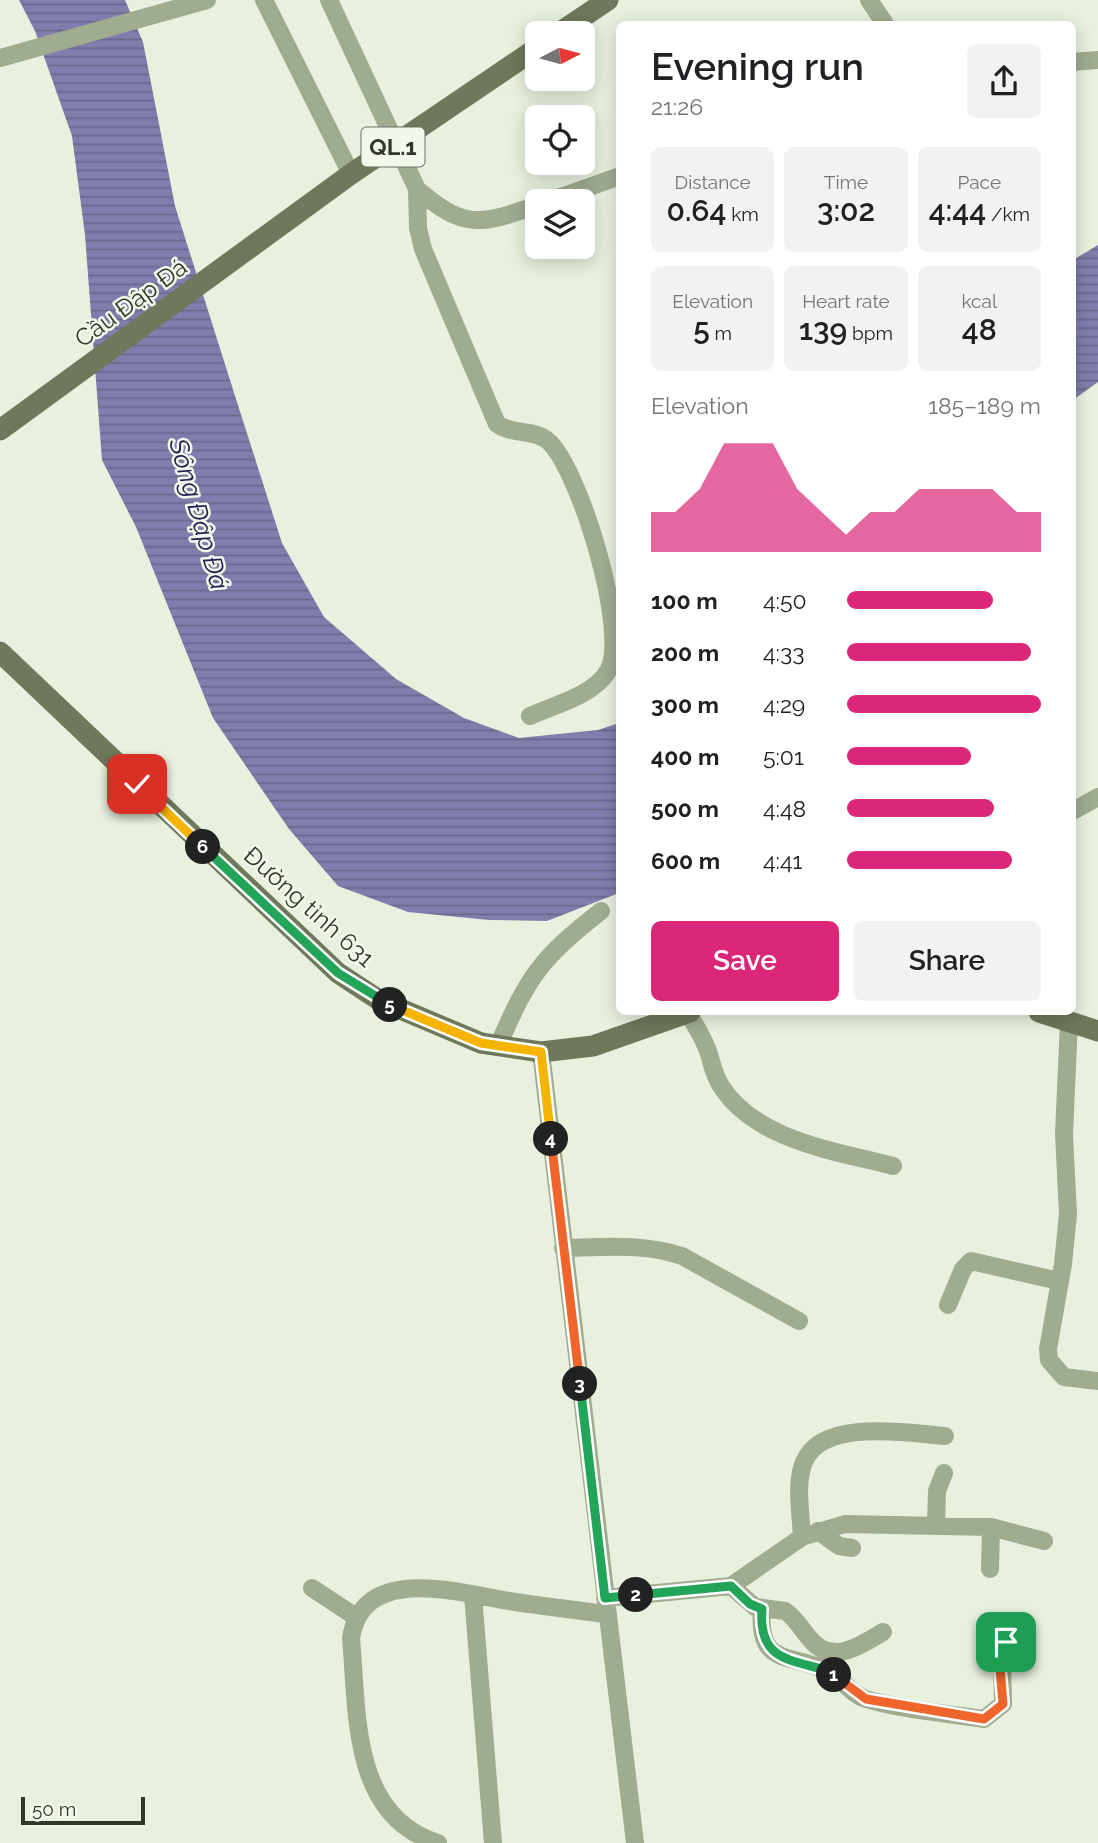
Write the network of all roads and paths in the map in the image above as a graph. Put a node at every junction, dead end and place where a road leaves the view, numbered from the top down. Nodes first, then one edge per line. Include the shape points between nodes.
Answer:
1 (207, 0) edge
2 (264, 0) edge
3 (329, 0) edge
4 (608, 0) edge
5 (869, 0) edge
6 (577, 21) edge
7 (883, 21) edge
8 (7, 56) edge
9 (525, 56) edge
10 (1098, 60) edge
11 (1076, 62) edge
12 (397, 144) junction
13 (351, 174) junction
14 (616, 177) edge
15 (417, 189) junction
16 (584, 189) edge
17 (525, 208) edge
18 (0, 430) edge
19 (0, 652) edge
20 (530, 716) dead end
21 (1098, 797) edge
22 (1076, 809) edge
23 (601, 911) dead end
24 (681, 1015) edge
25 (690, 1015) edge
26 (1049, 1015) edge
27 (1069, 1021) junction
28 (1098, 1031) edge
29 (498, 1046) junction
30 (541, 1052) junction
31 (893, 1166) dead end
32 (563, 1248) junction
33 (1059, 1281) junction
34 (948, 1305) dead end
35 (799, 1321) dead end
36 (1098, 1381) edge
37 (945, 1436) dead end
38 (944, 1473) dead end
39 (936, 1526) junction
40 (991, 1527) junction
41 (810, 1534) junction
42 (1044, 1541) dead end
43 (852, 1548) dead end
44 (990, 1569) dead end
45 (731, 1586) junction
46 (312, 1588) dead end
47 (473, 1595) junction
48 (605, 1606) junction
49 (762, 1609) junction
50 (356, 1617) junction
51 (1019, 1622) dead end
52 (883, 1632) dead end
53 (438, 1843) edge
54 (493, 1843) edge
55 (635, 1843) edge

1 - 8 street
2 - 13 street
3 - 12 street
4 - 6 main road
5 - 7 street
9 - 12 main road, QL.1
10 - 11 street
12 - 13 main road, QL.1
12 - 15 street
13 - 18 main road, Cầu Đập Đá / QL.1
14 - 16 street
15 - 17 street via 443,211 472,220
15 - 20 street via 423,249 497,424 536,435 551,445 585,513 603,566 614,628 611,664 600,681 584,692
19 - 29 main road, Đường tỉnh 631 via 338,973 379,1000
21 - 22 street
23 - 29 street via 537,967 522,989
24 - 30 main road, Đường tỉnh 631 via 593,1046
25 - 31 street via 719,1084 744,1111 796,1140
26 - 27 main road
27 - 28 main road
27 - 33 street via 1068,1214
29 - 30 main road, Đường tỉnh 631
30 - 32 street
32 - 35 street via 639,1246 663,1250
32 - 48 street
33 - 34 street via 971,1261
33 - 36 street via 1049,1360 1065,1377
37 - 41 street via 869,1432 820,1442 803,1463 800,1489
38 - 39 street via 937,1491
39 - 40 street
39 - 41 street via 862,1523
40 - 42 street
40 - 44 street
41 - 43 street
41 - 45 street
45 - 48 street
45 - 49 street
46 - 50 street
47 - 48 street
47 - 50 street via 407,1588 366,1605
47 - 54 street
48 - 55 street
49 - 51 street via 764,1636 771,1650 784,1660 828,1671 866,1699 984,1719 1003,1704 1001,1661
49 - 52 street via 785,1611 813,1643 834,1652 853,1650
50 - 53 street via 351,1638 366,1773 388,1810

